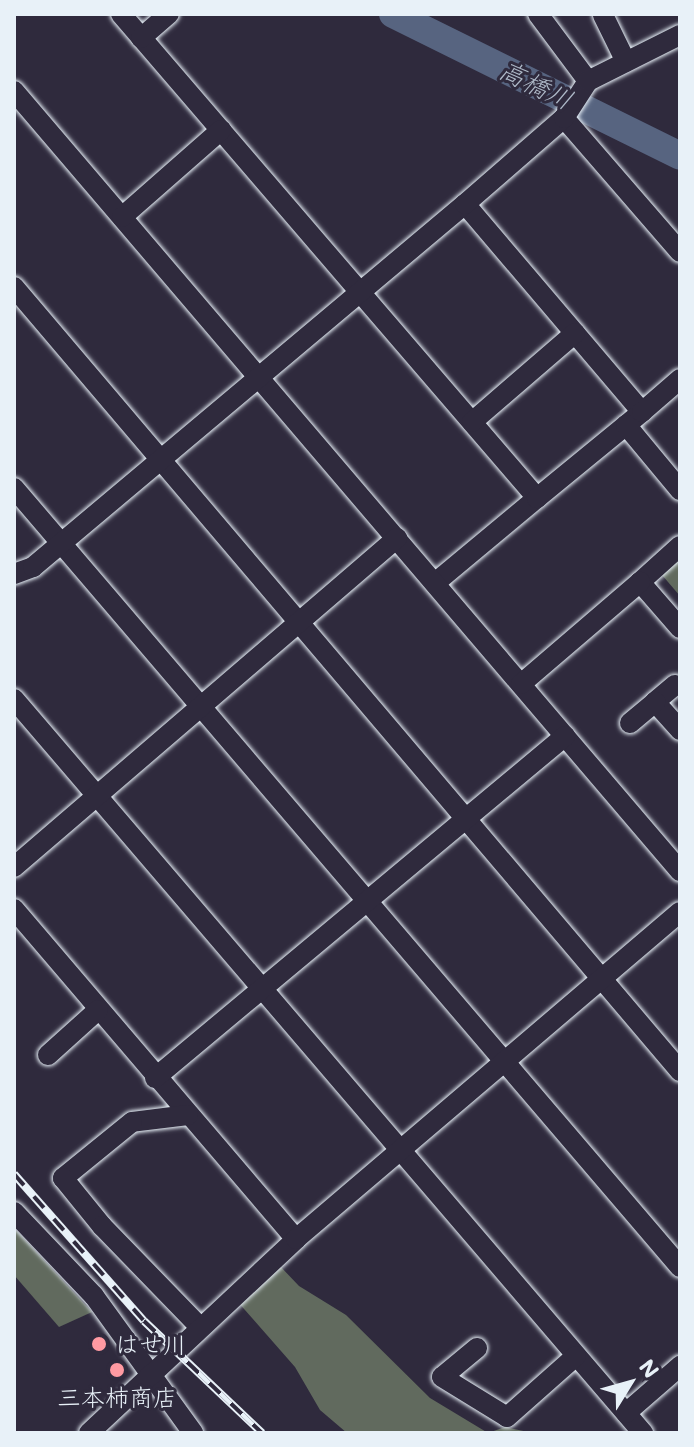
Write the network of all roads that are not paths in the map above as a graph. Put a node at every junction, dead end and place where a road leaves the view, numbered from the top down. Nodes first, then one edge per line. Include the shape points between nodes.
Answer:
1 (121, 14) edge
2 (169, 14) edge
3 (538, 14) edge
4 (604, 14) edge
5 (680, 35) edge
6 (141, 38) junction
7 (626, 62) junction
8 (588, 81) junction
9 (14, 91) edge
10 (564, 118) junction
11 (221, 130) junction
12 (465, 204) junction
13 (122, 217) junction
14 (680, 252) edge
15 (14, 287) edge
16 (361, 292) junction
17 (575, 333) junction
18 (260, 377) junction
19 (680, 379) edge
20 (642, 412) junction
21 (472, 422) junction
22 (626, 425) junction
23 (161, 458) junction
24 (14, 488) edge
25 (680, 490) edge
26 (537, 498) junction
27 (397, 538) junction
28 (61, 542) junction
29 (680, 546) edge
30 (14, 574) edge
31 (640, 582) junction
32 (435, 583) junction
33 (300, 622) junction
34 (680, 628) edge
35 (521, 684) junction
36 (678, 686) edge
37 (14, 699) edge
38 (655, 702) junction
39 (201, 708) junction
40 (630, 723) dead end
41 (680, 730) edge
42 (565, 736) junction
43 (98, 797) junction
44 (466, 818) junction
45 (14, 867) edge
46 (680, 871) edge
47 (365, 902) junction
48 (14, 909) edge
49 (680, 912) edge
50 (602, 980) junction
51 (262, 990) junction
52 (98, 1010) junction
53 (48, 1055) dead end
54 (507, 1064) junction
55 (680, 1071) edge
56 (155, 1078) junction
57 (188, 1115) junction
58 (401, 1153) junction
59 (14, 1212) edge
60 (296, 1239) junction
61 (680, 1267) edge
62 (200, 1327) junction
63 (477, 1348) dead end
64 (576, 1356) junction
65 (680, 1366) edge
66 (151, 1377) junction
67 (626, 1413) junction
68 (89, 1433) edge
69 (193, 1433) edge
70 (643, 1433) edge

1 - 6 street
2 - 6 street
3 - 8 street
4 - 7 street
5 - 7 street
6 - 11 street
7 - 8 street
8 - 10 street
9 - 13 street
10 - 12 street
10 - 14 street
11 - 13 street
11 - 16 street
12 - 16 street
12 - 17 street
13 - 18 street
15 - 23 street
16 - 18 street
16 - 21 street
17 - 20 street
17 - 21 street
18 - 23 street
18 - 27 street
19 - 20 street
20 - 22 street
21 - 26 street
22 - 25 street
22 - 26 street
23 - 28 street
23 - 33 street
24 - 28 street
26 - 32 street
27 - 32 street
27 - 33 street
28 - 30 street via 33,567
28 - 39 street
29 - 31 street
31 - 34 street
31 - 35 street
32 - 35 street
33 - 39 street
33 - 44 street
35 - 42 street
36 - 38 street
37 - 43 street
38 - 40 street
38 - 41 street
39 - 43 street
39 - 47 street
42 - 44 street
42 - 46 street
43 - 45 street
43 - 51 street
44 - 47 street
44 - 50 street
47 - 51 street
47 - 54 street
48 - 52 street
49 - 50 street
50 - 54 street
50 - 55 street
51 - 56 street
51 - 58 street
52 - 53 street
52 - 56 street
54 - 58 street
54 - 61 street
56 - 57 street
57 - 60 street
57 - 62 street via 132,1122 63,1178
58 - 60 street
58 - 64 street
59 - 66 street via 94,1296
60 - 62 street
62 - 66 street
63 - 64 street via 435,1383 507,1417
64 - 67 street
65 - 67 street
66 - 68 street
66 - 69 street
67 - 70 street

